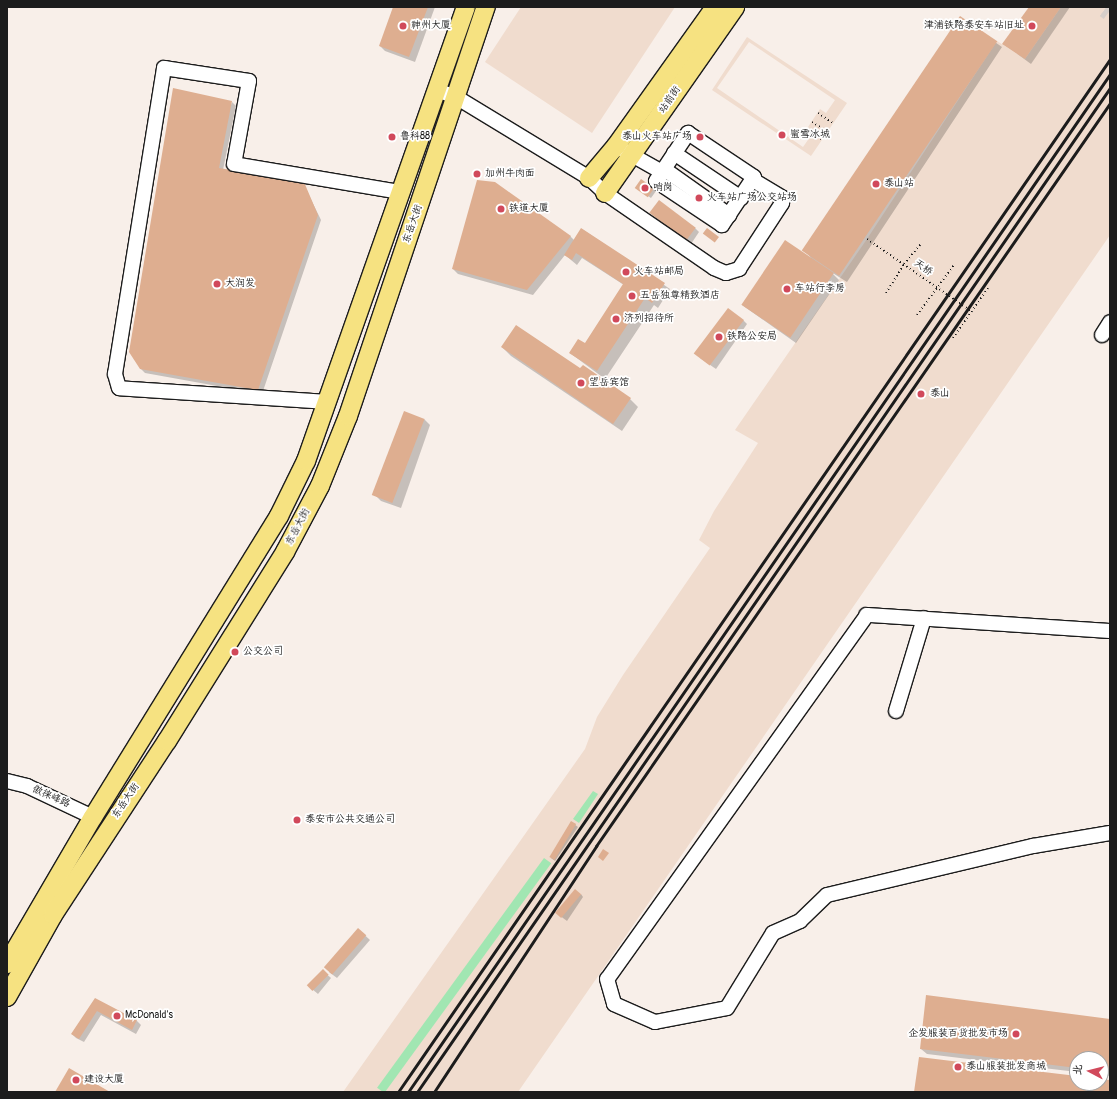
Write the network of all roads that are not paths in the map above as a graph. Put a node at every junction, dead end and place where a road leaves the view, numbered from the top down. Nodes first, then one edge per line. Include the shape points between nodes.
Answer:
1 (466, 7) edge
2 (486, 7) edge
3 (714, 7) edge
4 (735, 7) edge
5 (439, 91) junction
6 (456, 97) junction
7 (616, 146) junction
8 (632, 156) junction
9 (670, 160) junction
10 (588, 178) junction
11 (400, 192) junction
12 (605, 193) junction
13 (739, 200) junction
14 (1110, 322) edge
15 (1102, 335) dead end
16 (328, 402) junction
17 (924, 618) junction
18 (1110, 631) edge
19 (896, 712) dead end
20 (7, 781) edge
21 (93, 817) junction
22 (108, 827) junction
23 (1110, 833) edge
24 (7, 964) edge
25 (7, 996) edge

1 - 5 main road, 东岳大街
2 - 6 main road, 东岳大街
3 - 7 main road, 站前街
4 - 8 main road, 站前街
5 - 6 street
5 - 11 main road, 东岳大街
6 - 10 street
6 - 22 main road, 东岳大街 via 351,408 320,486 285,552 167,741
7 - 8 street
7 - 10 main road, 站前街
8 - 9 street
8 - 12 main road, 站前街
9 - 13 street
9 - 13 street
9 - 13 street via 688,133 754,177
10 - 12 street
11 - 16 main road, 东岳大街
11 - 16 street via 234,164 249,81 164,68 115,374 119,388
12 - 13 street via 714,268 726,273 740,269 783,198
14 - 15 street
16 - 21 main road, 东岳大街 via 306,461 279,516
17 - 18 street
17 - 19 street
17 - 23 street via 867,615 607,979 614,1004 655,1022 727,1008 773,933 800,921 827,895 1033,846
20 - 21 street, 傲徕峰路 via 49,796
21 - 22 main road
21 - 24 main road, 东岳大街
22 - 25 main road, 东岳大街 via 53,915

